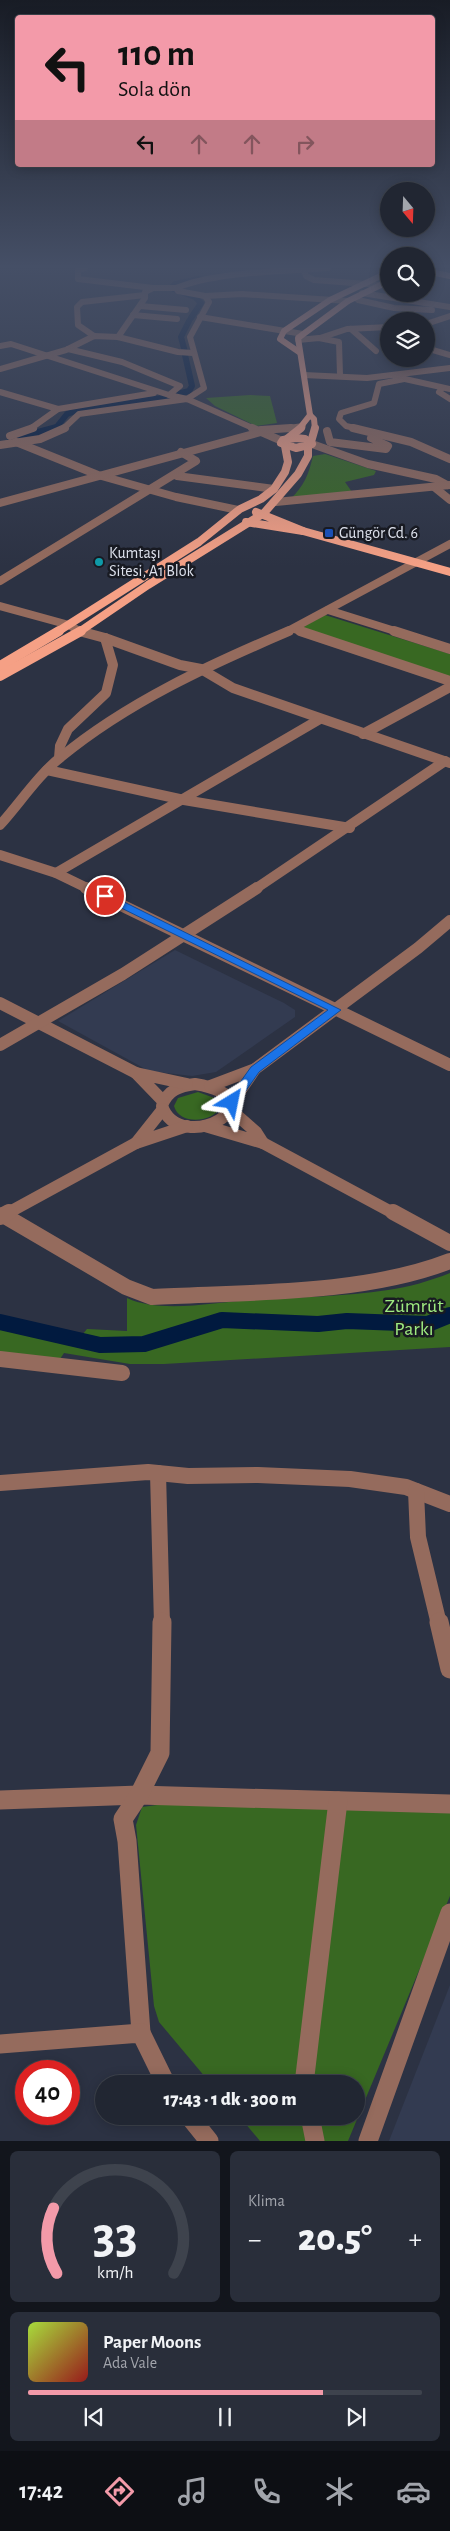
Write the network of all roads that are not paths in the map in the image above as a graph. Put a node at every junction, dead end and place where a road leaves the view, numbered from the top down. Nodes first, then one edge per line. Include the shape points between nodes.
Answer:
1 (82, 368) edge
2 (137, 368) edge
3 (198, 368) edge
4 (302, 368) edge
5 (340, 368) edge
6 (450, 368) edge
7 (304, 375) junction
8 (340, 375) junction
9 (388, 375) junction
10 (404, 379) junction
11 (442, 388) junction
12 (450, 389) edge
13 (0, 392) edge
14 (157, 392) junction
15 (172, 396) junction
16 (187, 399) junction
17 (450, 399) edge
18 (58, 409) junction
19 (310, 415) junction
20 (303, 426) junction
21 (346, 426) junction
22 (254, 429) junction
23 (327, 431) dead end
24 (262, 432) junction
25 (6, 441) edge
26 (284, 442) junction
27 (310, 444) junction
28 (181, 452) junction
29 (450, 459) edge
30 (98, 475) junction
31 (177, 476) junction
32 (448, 485) edge
33 (434, 487) junction
34 (151, 490) junction
35 (274, 490) junction
36 (450, 500) edge
37 (276, 502) junction
38 (0, 503) edge
39 (239, 510) junction
40 (264, 513) junction
41 (229, 517) junction
42 (250, 524) junction
43 (304, 531) junction
44 (450, 544) edge
45 (413, 562) junction
46 (450, 572) edge
47 (0, 581) edge
48 (0, 606) edge
49 (328, 610) junction
50 (68, 625) junction
51 (294, 629) junction
52 (80, 632) junction
53 (105, 638) junction
54 (450, 649) edge
55 (0, 666) edge
56 (201, 669) junction
57 (0, 676) edge
58 (450, 680) edge
59 (450, 687) edge
60 (320, 719) junction
61 (363, 734) junction
62 (59, 758) junction
63 (448, 762) edge
64 (47, 770) junction
65 (184, 800) junction
66 (0, 825) edge
67 (350, 828) junction
68 (0, 855) edge
69 (56, 873) junction
70 (447, 927) edge
71 (186, 935) junction
72 (0, 1003) edge
73 (335, 1010) junction
74 (39, 1024) junction
75 (0, 1045) edge
76 (450, 1065) edge
77 (255, 1069) junction
78 (136, 1073) junction
79 (190, 1085) junction
80 (210, 1086) junction
81 (163, 1105) junction
82 (232, 1106) junction
83 (188, 1126) junction
84 (206, 1126) junction
85 (136, 1143) junction
86 (262, 1143) junction
87 (1, 1216) edge
88 (450, 1243) edge
89 (450, 1261) edge
90 (0, 1359) edge
91 (122, 1372) dead end
92 (158, 1473) junction
93 (0, 1483) edge
94 (416, 1491) junction
95 (450, 1504) edge
96 (450, 1669) edge
97 (139, 1795) junction
98 (0, 1800) edge
99 (338, 1801) junction
100 (450, 1804) edge
101 (450, 1913) edge
102 (141, 2033) junction
103 (0, 2044) edge
104 (162, 2075) edge
105 (305, 2075) edge
106 (196, 2125) edge
107 (312, 2125) edge
108 (210, 2141) edge
109 (315, 2141) edge
110 (368, 2141) edge

1 - 14 street
2 - 15 street via 180,386
3 - 16 street via 204,388
4 - 7 main road
5 - 8 street
6 - 9 street
7 - 8 street
7 - 19 main road
8 - 9 street via 367,378
9 - 10 street
10 - 11 street
10 - 21 street via 379,384 374,403 341,413 339,419
11 - 12 street
11 - 17 street via 439,392
13 - 18 street
14 - 15 street
14 - 18 street
15 - 16 street
16 - 22 street
16 - 25 street via 79,414 64,429 50,435
18 - 25 street via 33,428
19 - 20 main road
19 - 27 main road via 314,424
20 - 22 street
20 - 26 main road
21 - 23 street via 388,446 386,449 330,442
21 - 29 street via 411,442
22 - 24 street
24 - 26 street
24 - 28 street
25 - 30 street
26 - 27 main road via 299,448
26 - 35 main road via 288,462
27 - 32 street via 368,464 436,479
27 - 37 main road via 306,461
28 - 30 street
28 - 31 street via 196,461
30 - 34 street
30 - 38 street
31 - 34 street
31 - 35 street
32 - 33 street
33 - 36 street
33 - 37 street
34 - 39 street
34 - 47 street
35 - 39 main road
37 - 40 main road
39 - 40 main road
39 - 41 main road
40 - 42 main road
40 - 43 main road
41 - 42 main road
41 - 50 main road via 199,542
42 - 43 main road
42 - 52 main road via 148,585
43 - 45 main road
44 - 45 street
45 - 46 main road
45 - 49 street
48 - 50 street
49 - 51 street
49 - 54 street
50 - 52 street
50 - 55 main road
51 - 56 street
51 - 58 street
52 - 53 street
52 - 57 main road
53 - 56 street via 180,665
53 - 62 street via 113,665 106,693 68,729 60,746
56 - 60 street via 233,688
56 - 62 street via 110,721
59 - 61 street
60 - 61 street
60 - 65 street
61 - 63 street
62 - 64 street
63 - 67 street
64 - 65 street
64 - 66 street
65 - 67 street
65 - 69 street
67 - 71 street
68 - 69 street
69 - 71 street
70 - 73 street
71 - 73 street
71 - 74 street
72 - 74 street
73 - 76 street
73 - 77 street
74 - 75 street
74 - 78 street
77 - 80 street
77 - 82 street
78 - 79 street
78 - 81 street
79 - 80 street
79 - 81 street via 173,1090
80 - 82 street via 226,1093
81 - 83 street via 172,1121
81 - 85 street
82 - 84 street via 224,1120
82 - 86 street
83 - 84 street
83 - 85 street
84 - 86 street
85 - 87 street
86 - 88 street
87 - 89 street via 142,1295 377,1282 408,1276
90 - 91 street
92 - 93 street
92 - 94 street via 350,1479
92 - 97 street via 163,1717 160,1753
94 - 95 street
94 - 96 street via 418,1537
97 - 98 street
97 - 99 street
97 - 102 street via 123,1819
99 - 100 street
99 - 105 street
101 - 110 street
102 - 103 street
102 - 104 street
106 - 108 street
107 - 109 street

